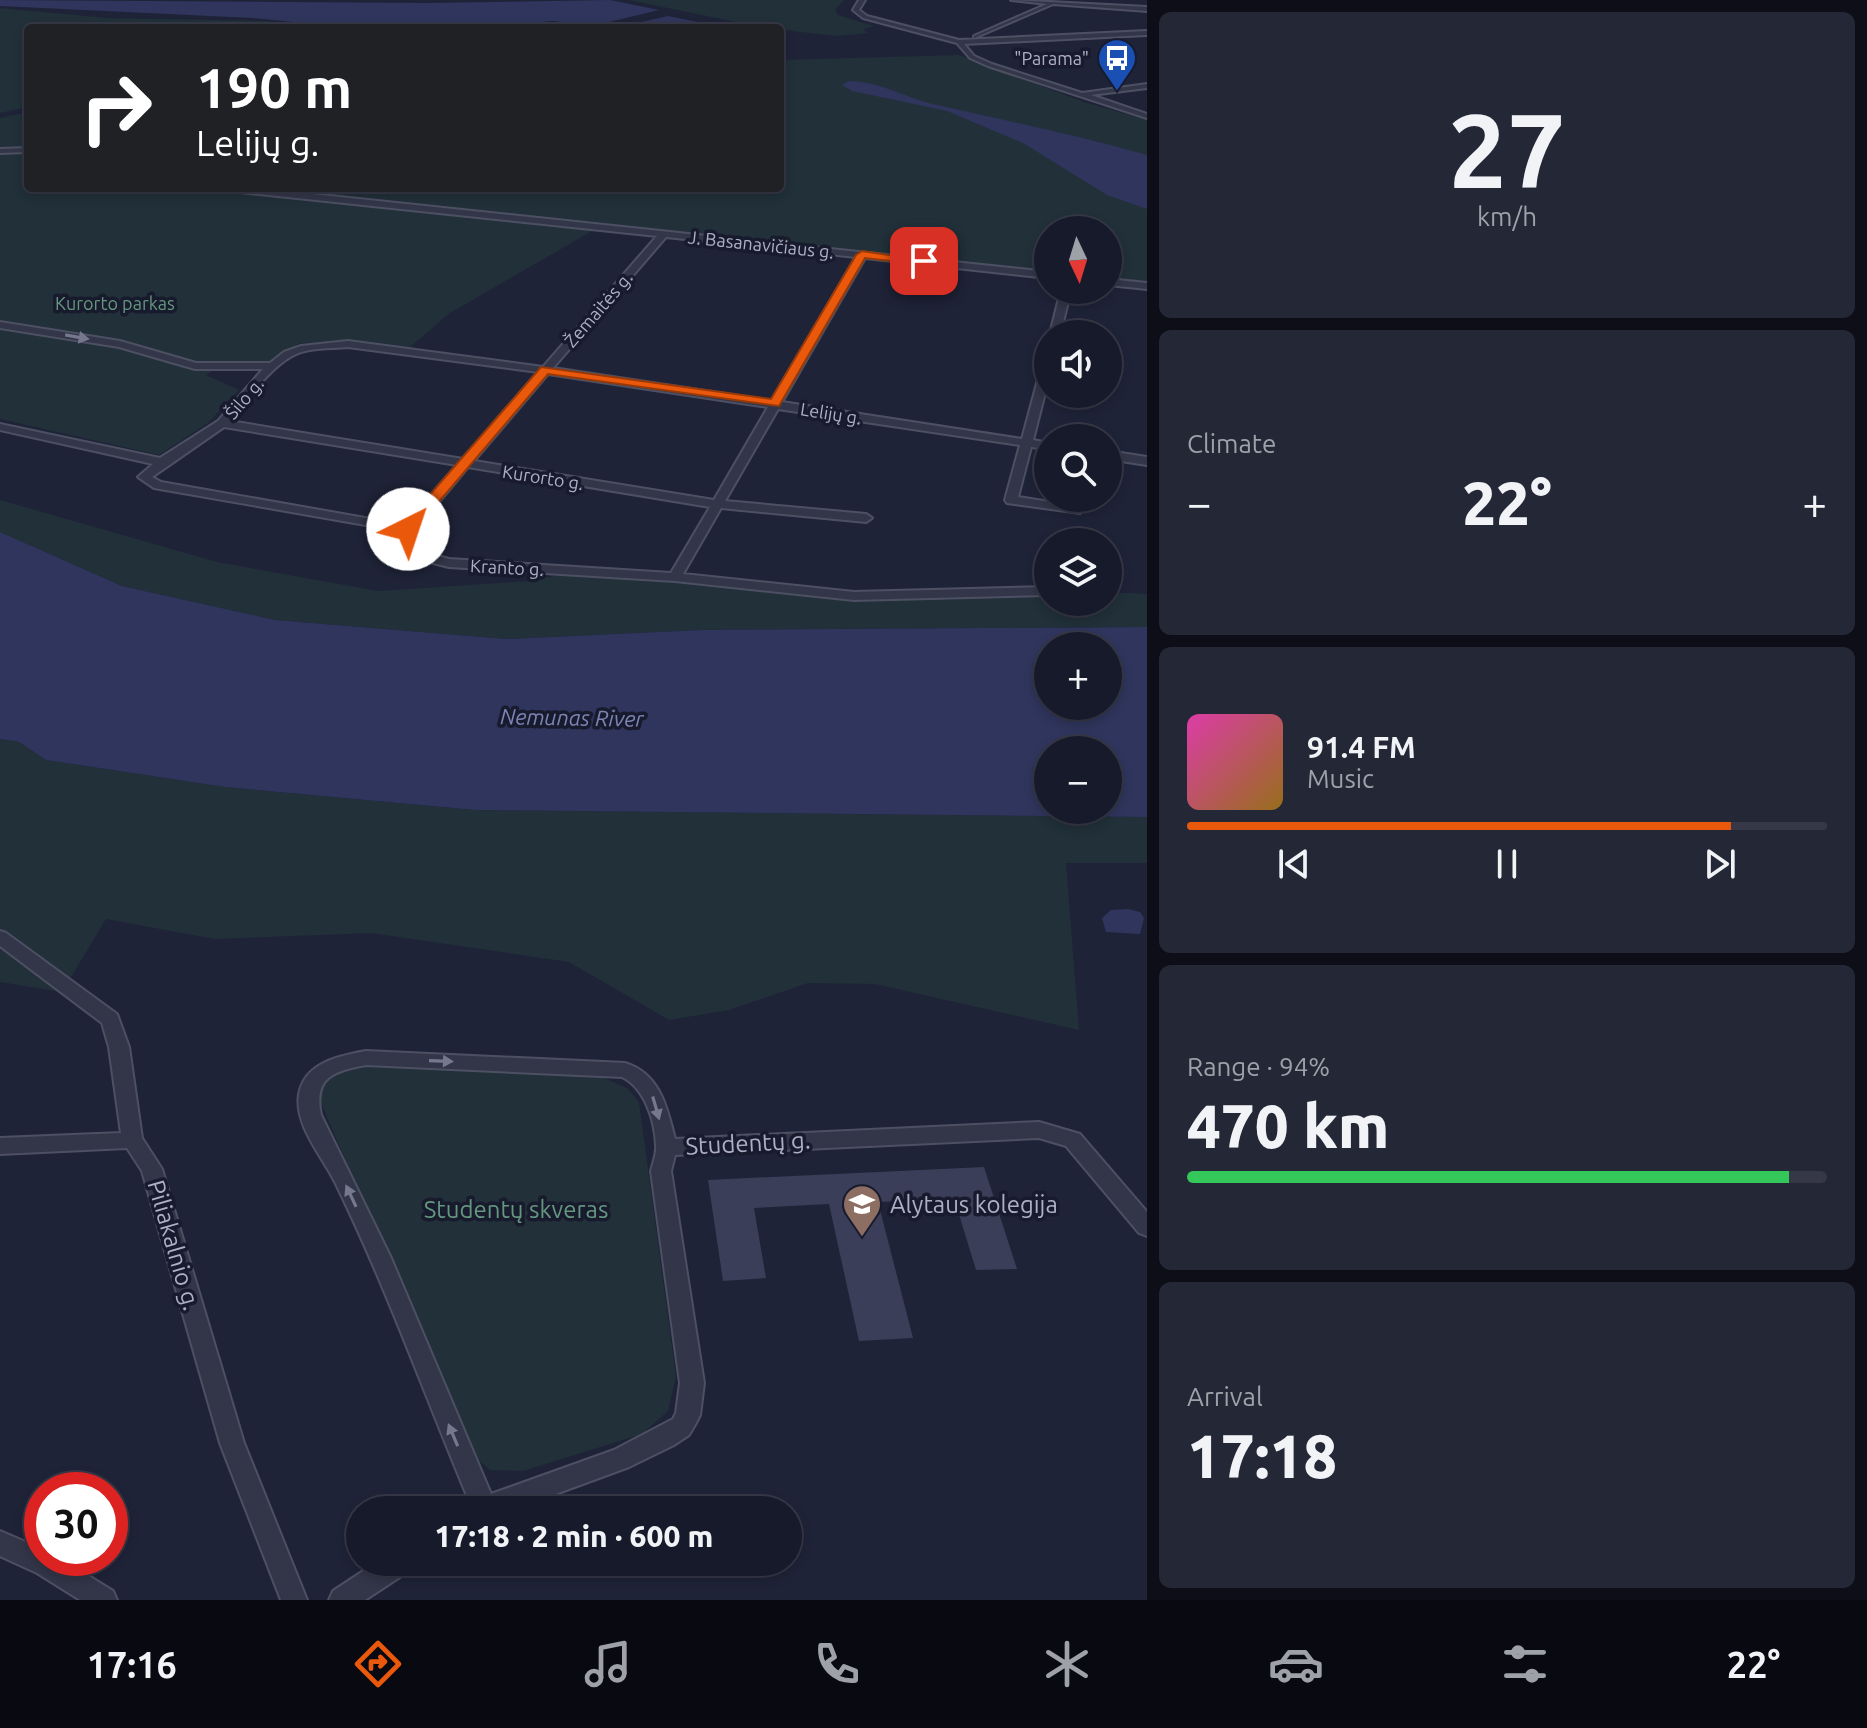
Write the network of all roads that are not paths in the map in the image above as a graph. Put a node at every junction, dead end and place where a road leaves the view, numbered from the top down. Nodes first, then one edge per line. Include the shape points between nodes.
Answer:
1 (862, 0) edge
2 (1014, 0) edge
3 (1051, 1) edge
4 (1147, 9) edge
5 (1147, 33) edge
6 (959, 42) junction
7 (1147, 86) edge
8 (1080, 95) junction
9 (1147, 116) edge
10 (24, 150) edge
11 (0, 151) edge
12 (269, 192) edge
13 (664, 234) junction
14 (862, 255) junction
15 (1034, 273) edge
16 (1122, 283) edge
17 (1147, 286) edge
18 (0, 325) edge
19 (329, 346) joint
20 (272, 366) junction
21 (545, 370) junction
22 (775, 404) junction
23 (1036, 408) edge
24 (222, 423) junction
25 (0, 427) edge
26 (1027, 443) junction
27 (1034, 444) edge
28 (1122, 457) edge
29 (1147, 461) edge
30 (162, 462) junction
31 (464, 464) junction
32 (716, 504) junction
33 (1034, 504) edge
34 (866, 518) dead end
35 (408, 529) junction
36 (675, 577) junction
37 (1034, 591) edge
38 (0, 937) edge
39 (132, 1140) junction
40 (0, 1146) edge
41 (667, 1147) junction
42 (1147, 1227) edge
43 (476, 1496) edge
44 (515, 1496) edge
45 (0, 1543) edge
46 (379, 1576) edge
47 (104, 1600) edge
48 (294, 1600) edge
49 (342, 1600) edge

1 - 6 street via 855,7 865,17
2 - 3 street
3 - 4 street
3 - 6 street
3 - 6 street via 958,38
5 - 6 street
6 - 8 street via 979,60
7 - 8 street
8 - 9 street
10 - 11 street
12 - 13 street, J. Basanavičiaus g.
13 - 14 street, J. Basanavičiaus g.
13 - 21 street, Žemaitės g.
14 - 15 street, J. Basanavičiaus g.
14 - 22 street
16 - 17 street
18 -> 20 street via 120,344 195,366
19 - 20 street, Šilo g. via 297,351
19 - 21 street, Lelijų g. via 363,345
20 - 24 street, Šilo g.
21 - 22 street, Lelijų g.
21 - 31 street, Žemaitės g.
22 - 26 street, Lelijų g.
22 - 32 street
23 - 26 street
24 - 30 street, Šilo g.
24 - 31 street, Kurorto g.
25 - 30 street
26 - 27 street, Lelijų g.
26 - 33 street via 1011,500
28 - 29 street
30 - 35 street via 144,477 158,485
31 - 32 street, Kurorto g.
31 - 35 street, Žemaitės g.
32 - 34 street, Kurorto g.
32 - 36 street
35 - 36 street, Kranto g. via 397,545 449,563
36 - 37 street, Kranto g. via 854,596
38 - 39 street, Piliakalnio g. via 110,1019
39 - 40 street
39 - 48 street, Piliakalnio g. via 152,1169 232,1443
41 - 42 street, Studentų g. via 1039,1130 1073,1140
43 -> 41 street via 355,1203 312,1116 309,1093 319,1073 366,1058 625,1070 646,1081
41 - 44 street, Studentų g. via 661,1171 692,1383 688,1415 666,1437 620,1459
45 - 47 street
46 - 49 street

